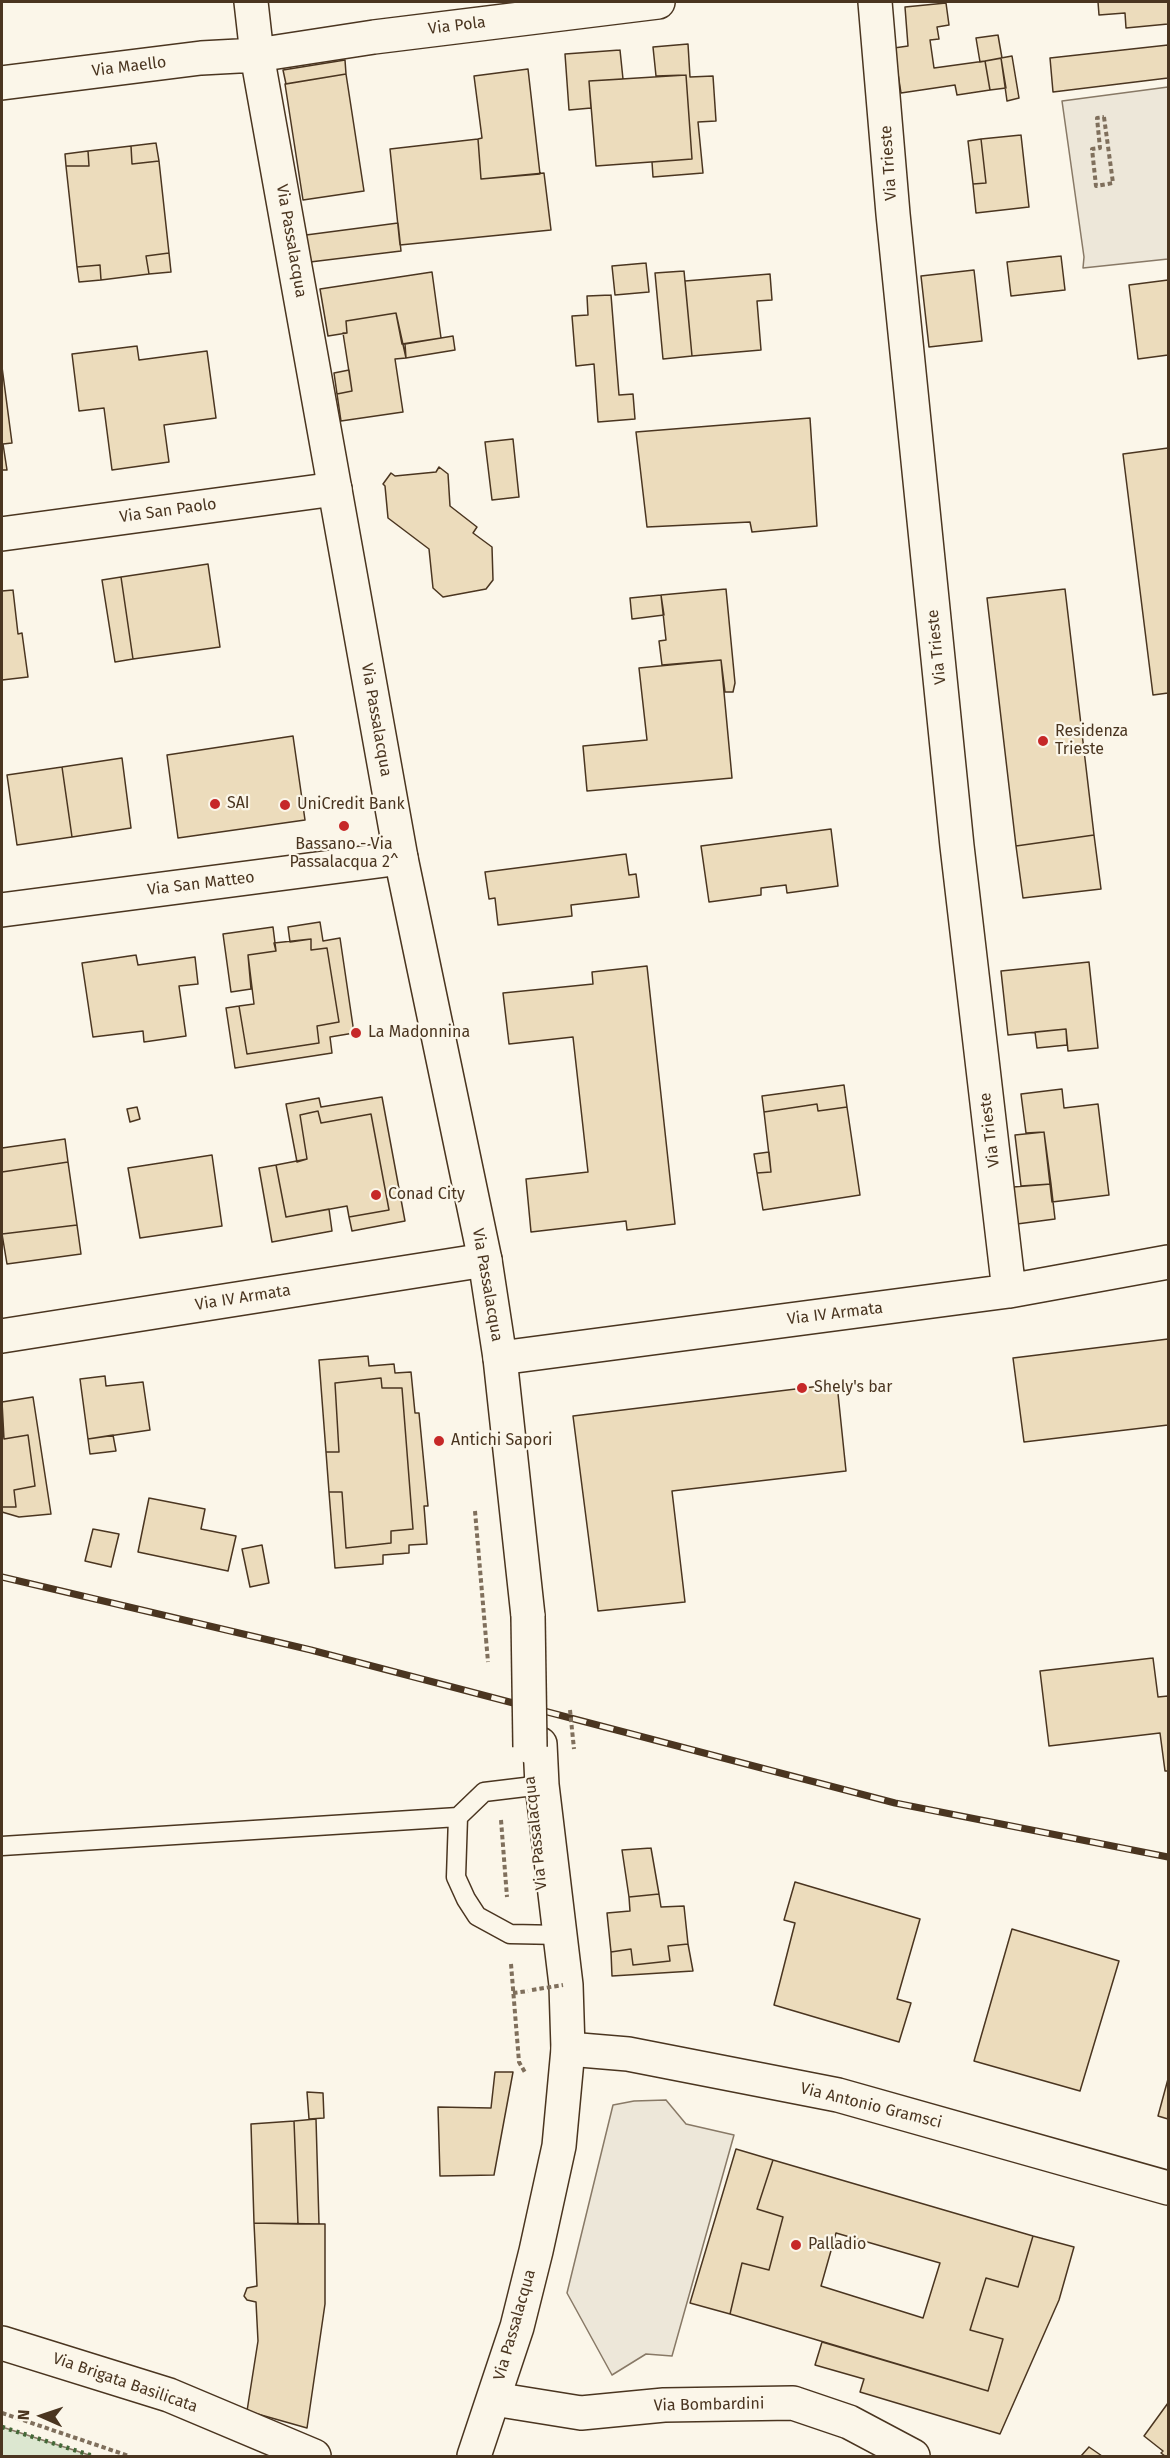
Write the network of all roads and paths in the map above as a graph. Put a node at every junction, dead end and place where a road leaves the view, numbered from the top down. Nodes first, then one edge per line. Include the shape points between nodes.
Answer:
1 (251, 2) edge
2 (658, 2) edge
3 (875, 2) edge
4 (257, 55) junction
5 (2, 82) edge
6 (1104, 117) joint
7 (335, 489) junction
8 (2, 534) edge
9 (401, 858) junction
10 (2, 909) edge
11 (485, 1260) junction
12 (1168, 1262) edge
13 (1009, 1291) junction
14 (2, 1336) edge
15 (500, 1358) junction
16 (536, 1785) junction
17 (458, 1817) junction
18 (2, 1846) edge
19 (554, 1936) junction
20 (563, 1986) dead end
21 (513, 1993) dead end
22 (568, 2049) junction
23 (1168, 2188) edge
24 (2, 2343) edge
25 (494, 2399) junction
26 (2, 2413) edge
27 (129, 2457) edge
28 (314, 2457) edge
29 (474, 2457) edge
30 (914, 2457) edge

1 - 4 street, Via Passalacqua
2 - 4 street, Via Pola
3 - 13 street, Via Trieste via 957,846
4 - 5 street, Via Maello
4 - 7 street, Via Passalacqua
6 - 6 path via 1113,183 1096,186 1092,149 1100,148 1097,118
7 - 8 street, Via San Paolo
7 - 9 street, Via Passalacqua
9 - 10 street, Via San Matteo
9 - 11 street, Via Passalacqua
11 - 14 street, Via IV Armata
11 - 15 street, Via Passalacqua
12 - 13 street, Via IV Armata
13 - 15 street, Via IV Armata
15 - 16 street, Via Passalacqua, bridge via 528,1616
16 - 17 lane via 484,1792
16 - 19 street, Via Passalacqua
17 - 18 lane
17 - 19 lane via 456,1876 477,1916 510,1934
19 - 22 street, Via Passalacqua via 566,1985
20 - 21 path, bridge
22 - 23 street, Via Antonio Gramsci via 628,2054 838,2095
22 - 25 street, Via Passalacqua via 559,2146 517,2327
24 - 28 street, Via Brigata Basilicata via 169,2395
25 - 29 street, Via Passalacqua
25 - 30 street, Via Bombardini via 581,2413 664,2405 793,2403 849,2422
26 - 27 path

